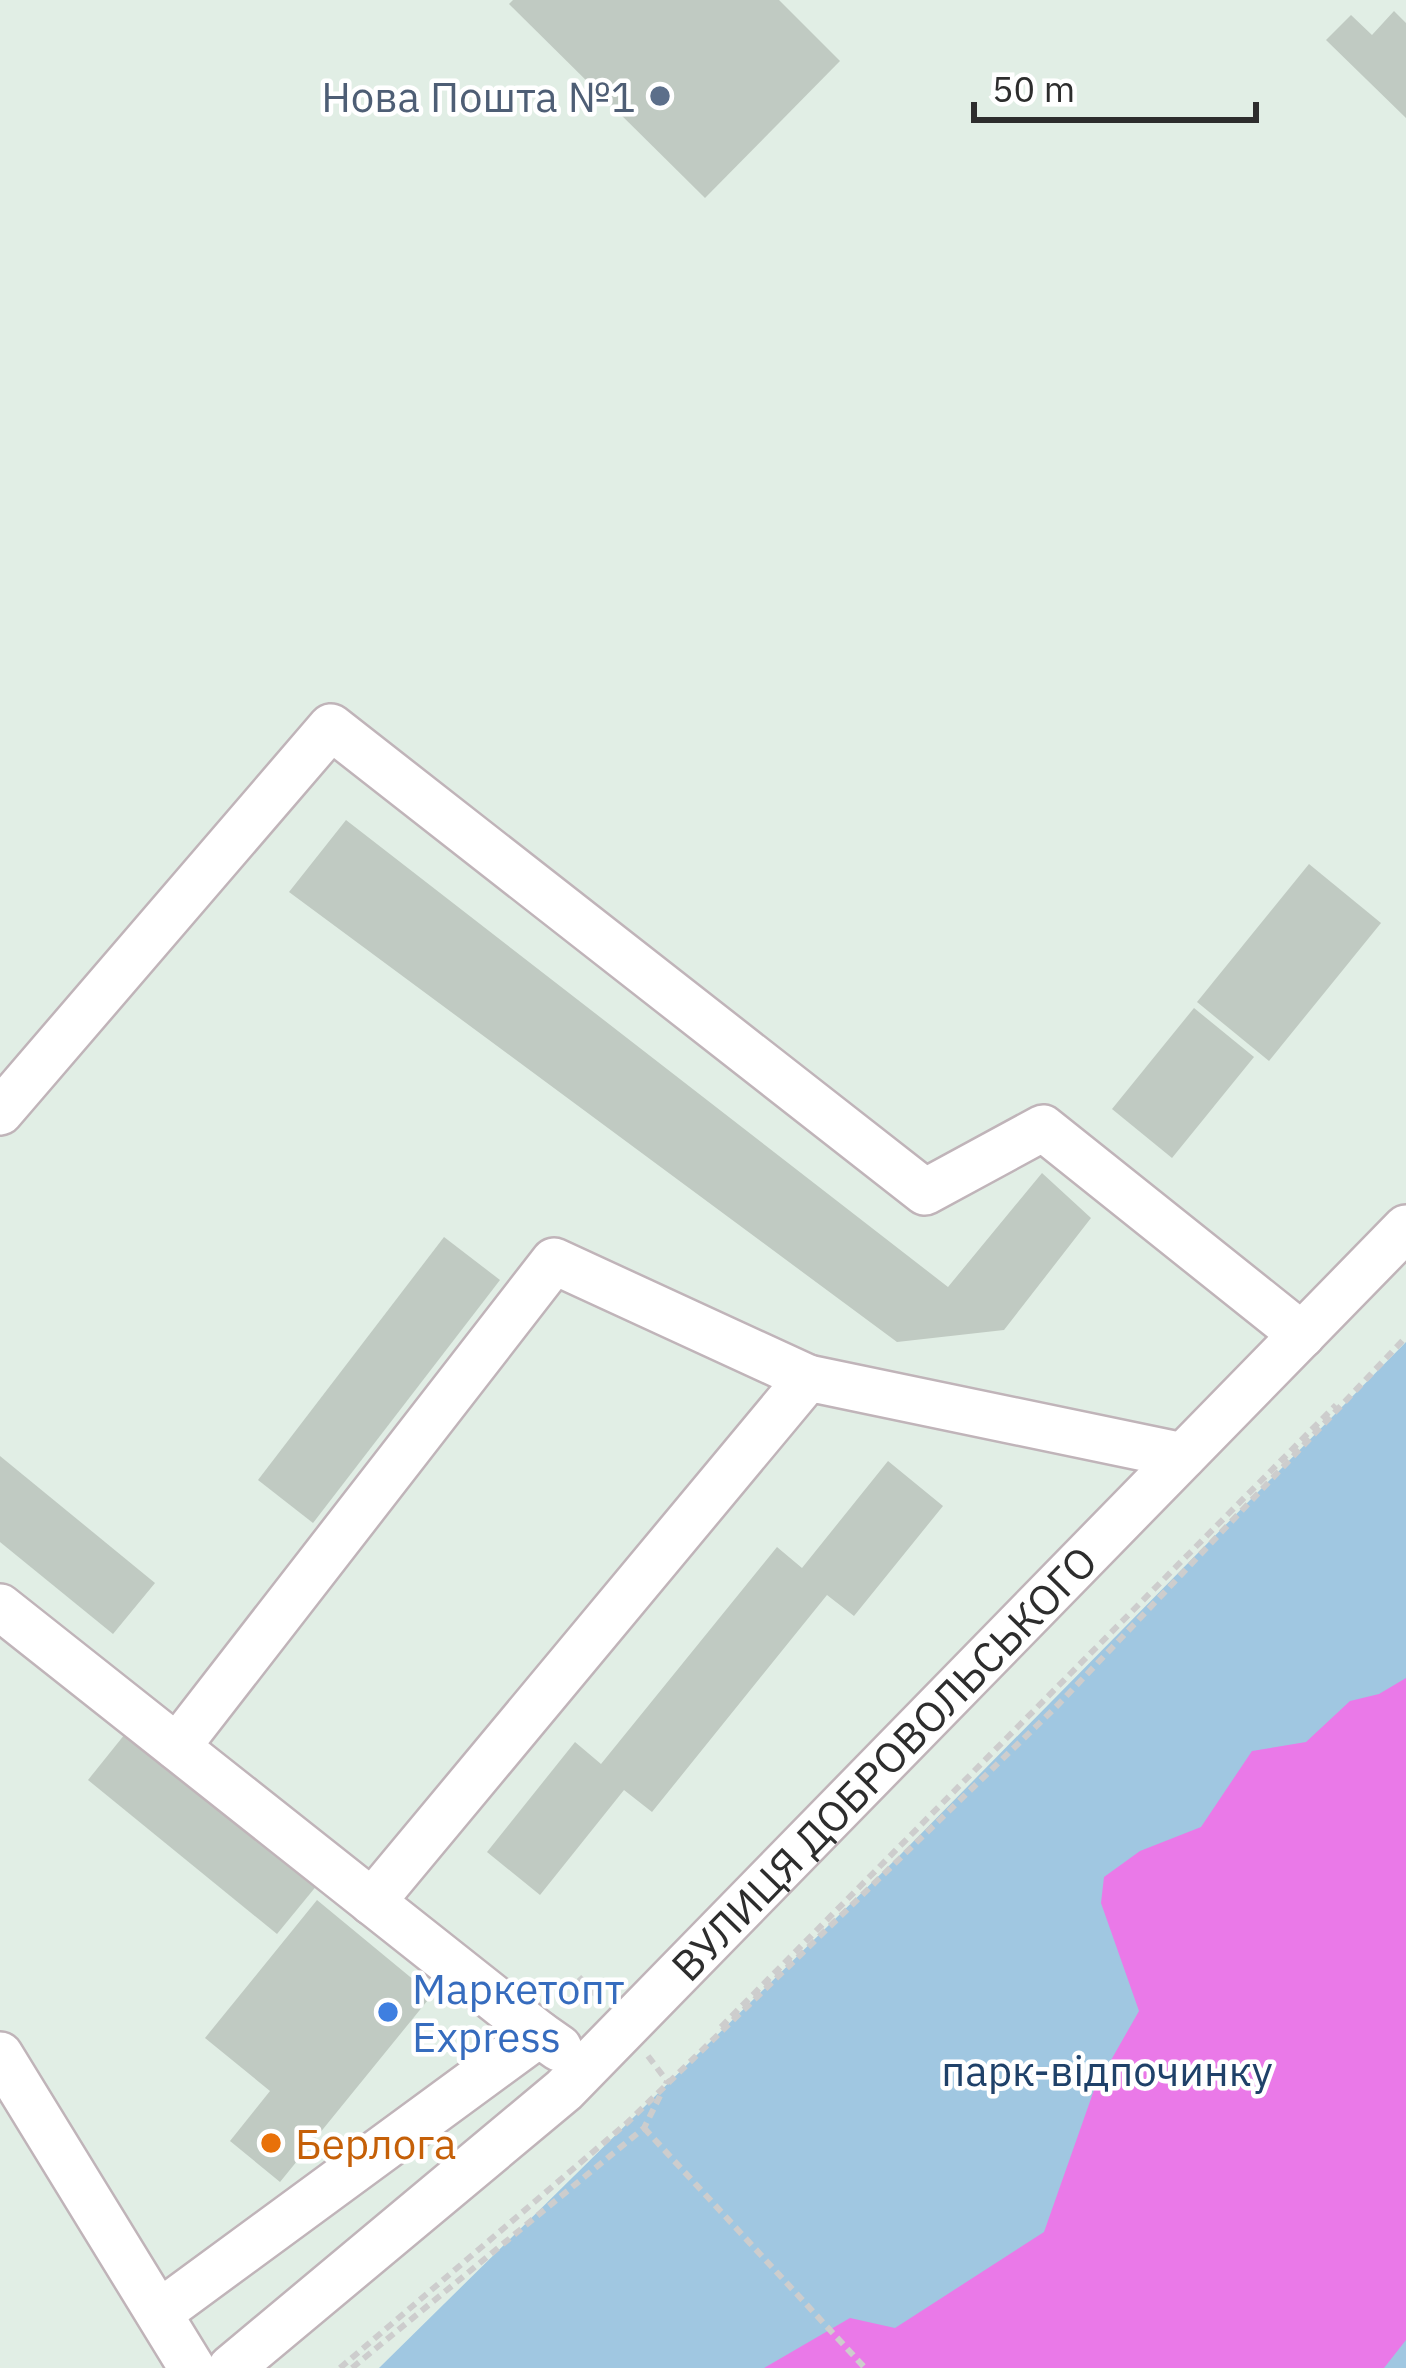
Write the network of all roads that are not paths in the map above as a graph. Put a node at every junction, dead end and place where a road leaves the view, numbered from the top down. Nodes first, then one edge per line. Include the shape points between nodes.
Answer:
1 (0, 1112) edge
2 (1406, 1228) edge
3 (1302, 1335) junction
4 (808, 1378) junction
5 (1183, 1456) junction
6 (0, 1607) edge
7 (177, 1748) junction
8 (372, 1902) junction
9 (539, 2034) junction
10 (0, 2055) edge
11 (586, 2067) junction
12 (159, 2313) junction
13 (193, 2368) edge
14 (231, 2368) edge

1 - 3 street via 331,728 926,1192 1043,1128
2 - 3 street, ВУЛИЦЯ ДОБРОВОЛЬСЬКОГО
3 - 5 street, ВУЛИЦЯ ДОБРОВОЛЬСЬКОГО
4 - 5 street
4 - 7 street via 554,1261
4 - 8 street
5 - 11 street, ВУЛИЦЯ ДОБРОВОЛЬСЬКОГО
6 - 7 street
7 - 8 street
8 - 9 street
9 - 11 street
9 - 12 street
10 - 12 street
11 - 14 street, ВУЛИЦЯ ДОБРОВОЛЬСЬКОГО
12 - 13 street

